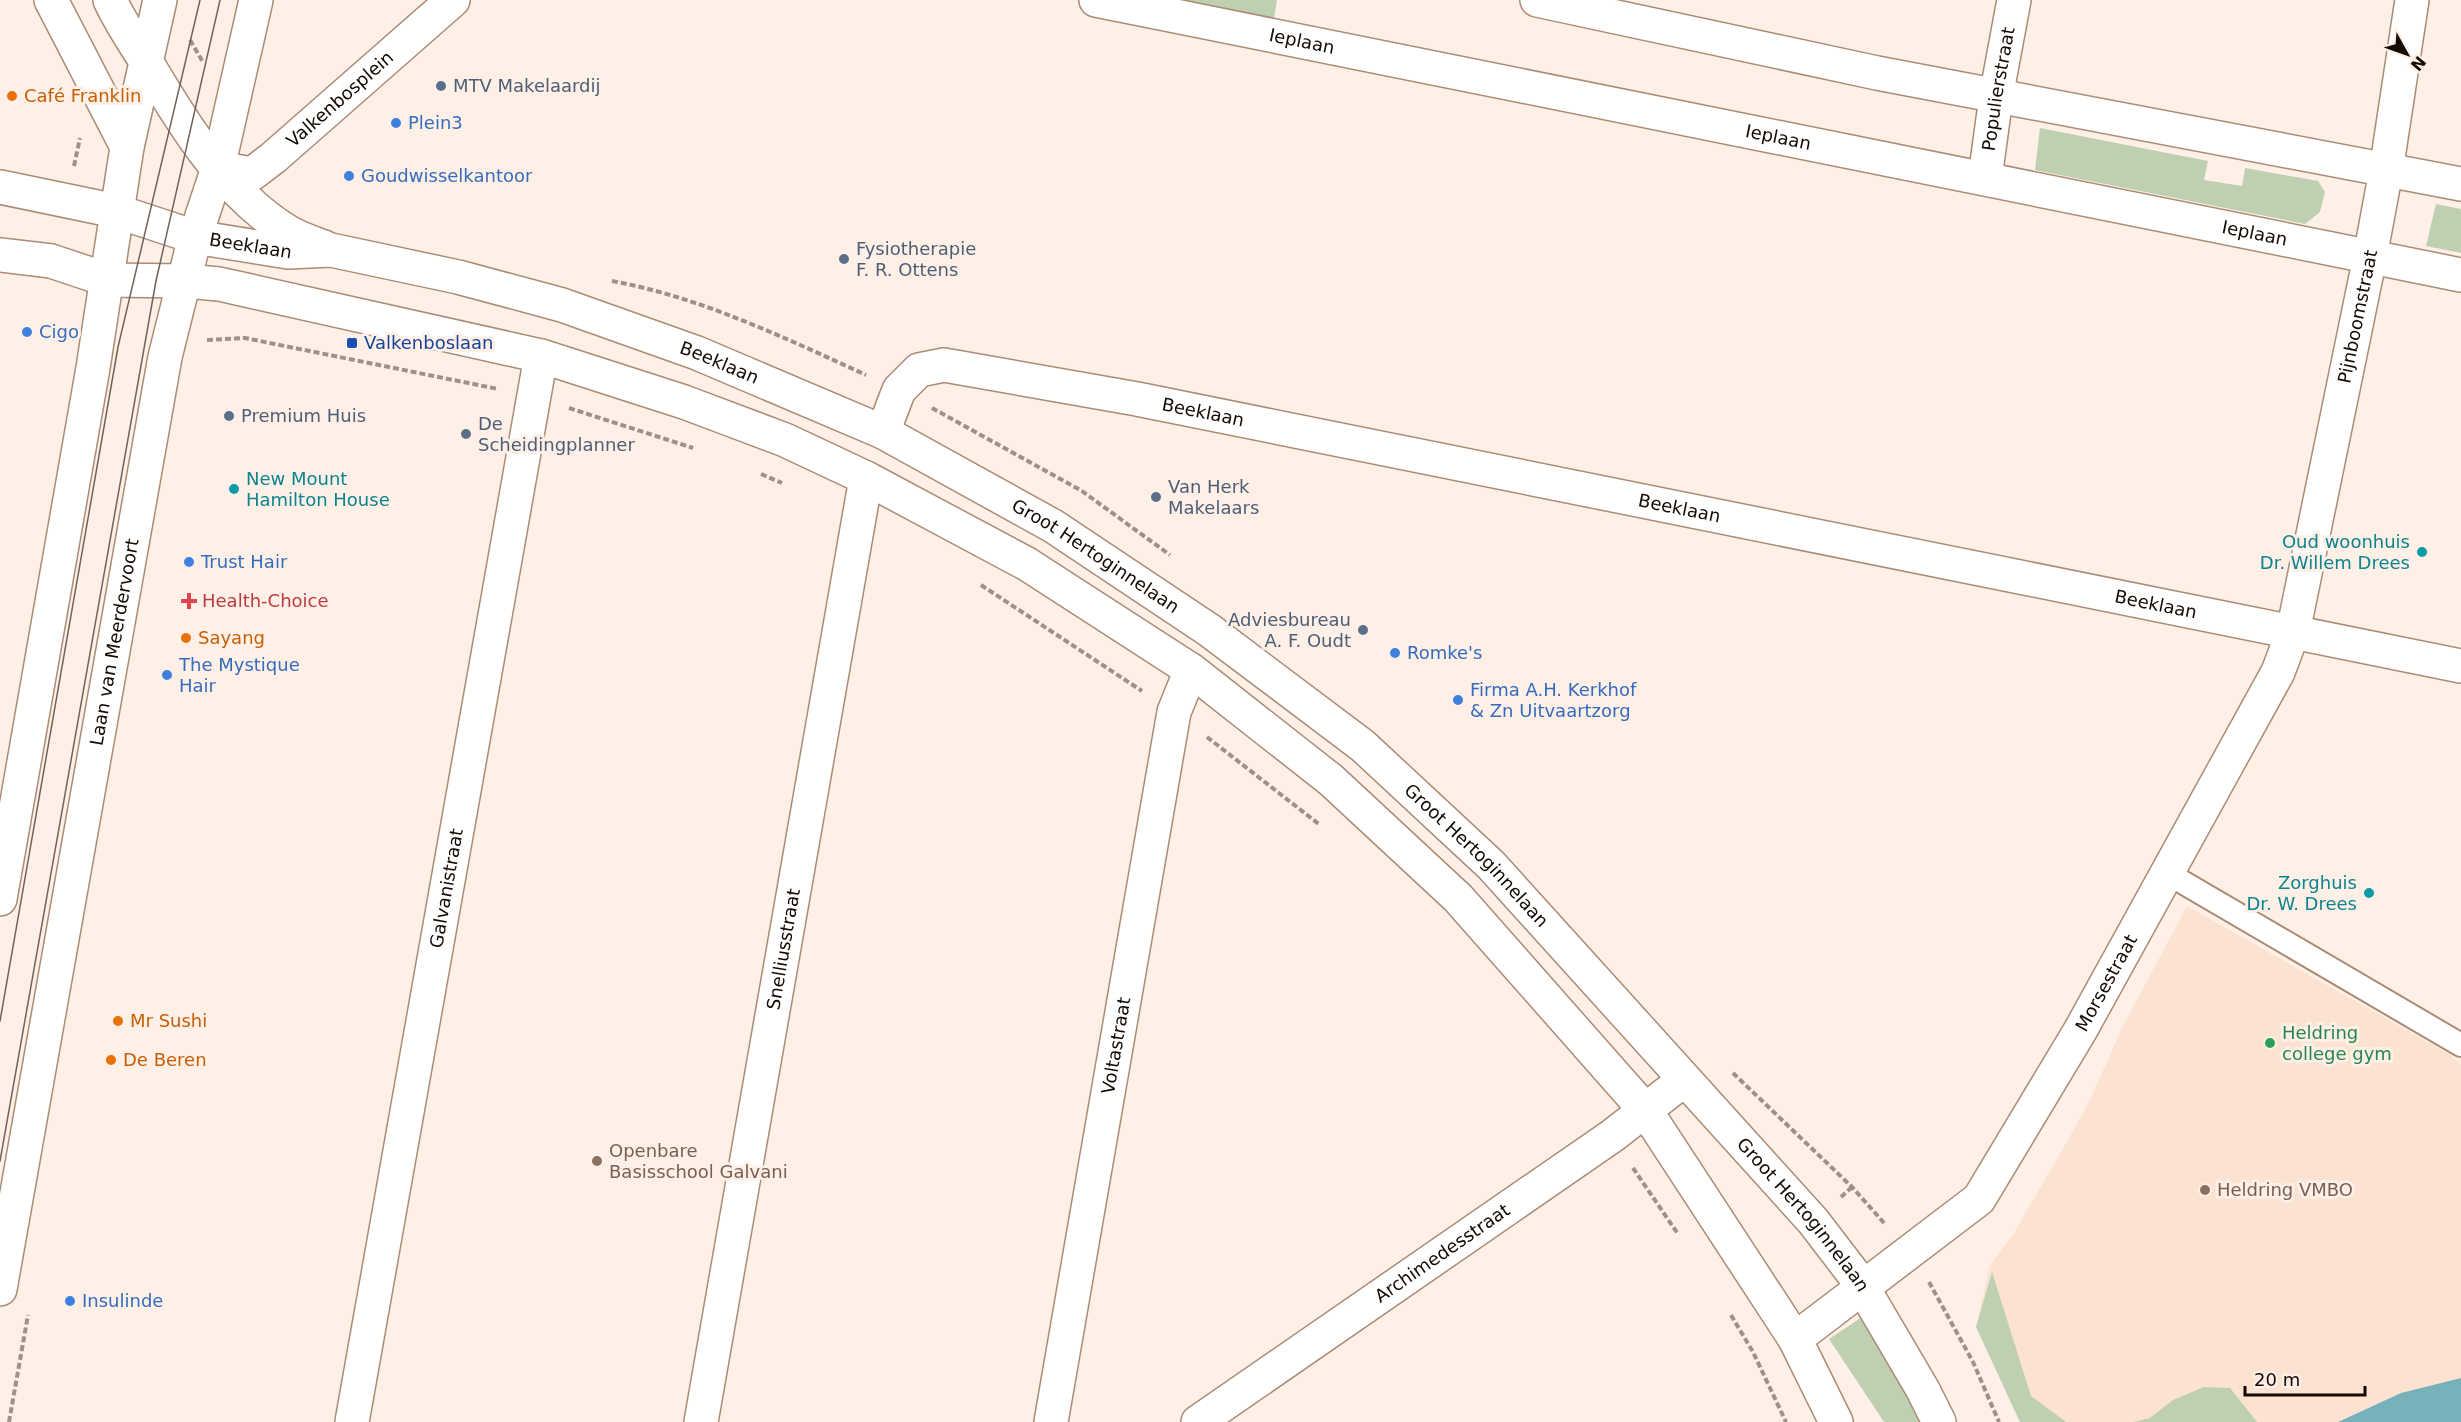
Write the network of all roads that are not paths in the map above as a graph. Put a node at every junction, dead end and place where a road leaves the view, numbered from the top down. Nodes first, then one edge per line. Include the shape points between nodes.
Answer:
1 (51, 0) edge
2 (110, 0) edge
3 (160, 0) edge
4 (256, 0) edge
5 (453, 0) edge
6 (1096, 0) edge
7 (1537, 0) edge
8 (2014, 0) edge
9 (2412, 0) edge
10 (146, 62) junction
11 (1996, 97) junction
12 (127, 147) junction
13 (218, 168) junction
14 (2386, 171) junction
15 (1985, 178) junction
16 (2461, 184) edge
17 (0, 187) edge
18 (116, 211) junction
19 (195, 237) junction
20 (331, 250) junction
21 (0, 255) edge
22 (2370, 256) junction
23 (2461, 275) edge
24 (108, 280) junction
25 (185, 281) junction
26 (542, 356) junction
27 (883, 432) junction
28 (866, 478) junction
29 (2293, 632) junction
30 (2461, 666) edge
31 (1191, 670) junction
32 (2167, 873) junction
33 (0, 898) edge
34 (2461, 1045) edge
35 (1684, 1080) junction
36 (1646, 1111) junction
37 (1862, 1288) junction
38 (0, 1289) edge
39 (1795, 1339) junction
40 (352, 1422) edge
41 (701, 1422) edge
42 (1051, 1422) edge
43 (1198, 1422) edge
44 (1836, 1422) edge
45 (1939, 1422) edge

1 - 12 street
2 - 10 street
3 - 10 street
4 - 13 street, Laan van Meerdervoort
5 - 13 street, Valkenbosplein via 252,174
6 - 15 street, Ieplaan
7 - 11 street
8 - 11 street, Populierstraat
9 - 14 street, Pijnboomstraat
10 - 12 street
10 - 13 street via 189,133
11 - 14 street
11 - 15 street, Populierstraat
12 - 18 street
13 - 19 street, Laan van Meerdervoort
13 - 20 street via 246,198 283,228
14 - 16 street
14 - 22 street, Pijnboomstraat
15 - 22 street, Ieplaan
17 - 18 street, Beeklaan
18 - 19 street, Beeklaan
18 - 24 street
19 - 20 street, Beeklaan via 288,252
19 - 25 street, Laan van Meerdervoort
20 - 27 street, Beeklaan via 458,277 562,305 697,353
21 - 24 street via 51,261
22 - 23 street, Ieplaan
22 - 29 street, Pijnboomstraat
24 - 25 street
24 - 33 street
25 - 26 street via 219,284
25 - 38 street, Laan van Meerdervoort via 163,367
26 - 28 street via 785,440
26 - 40 street, Galvanistraat
27 - 29 street, Beeklaan via 898,390 919,370 944,365 1137,399
27 - 35 street, Groot Hertoginnelaan via 1053,526 1209,630 1362,746 1491,865
28 - 31 street via 1027,564
28 - 41 street, Snelliusstraat
29 - 30 street, Beeklaan
29 - 32 street, Morsestraat via 2278,672
31 - 36 street via 1331,780 1458,898
31 - 42 street, Voltastraat via 1174,712
32 - 34 lane
32 - 37 street, Morsestraat via 2080,1030 1979,1199
35 - 36 street, Archimedesstraat
35 - 37 street, Groot Hertoginnelaan via 1813,1221
36 - 39 street
36 - 43 street, Archimedesstraat
37 - 39 street, Morsestraat
37 - 45 street, Groot Hertoginnelaan
39 - 44 street

